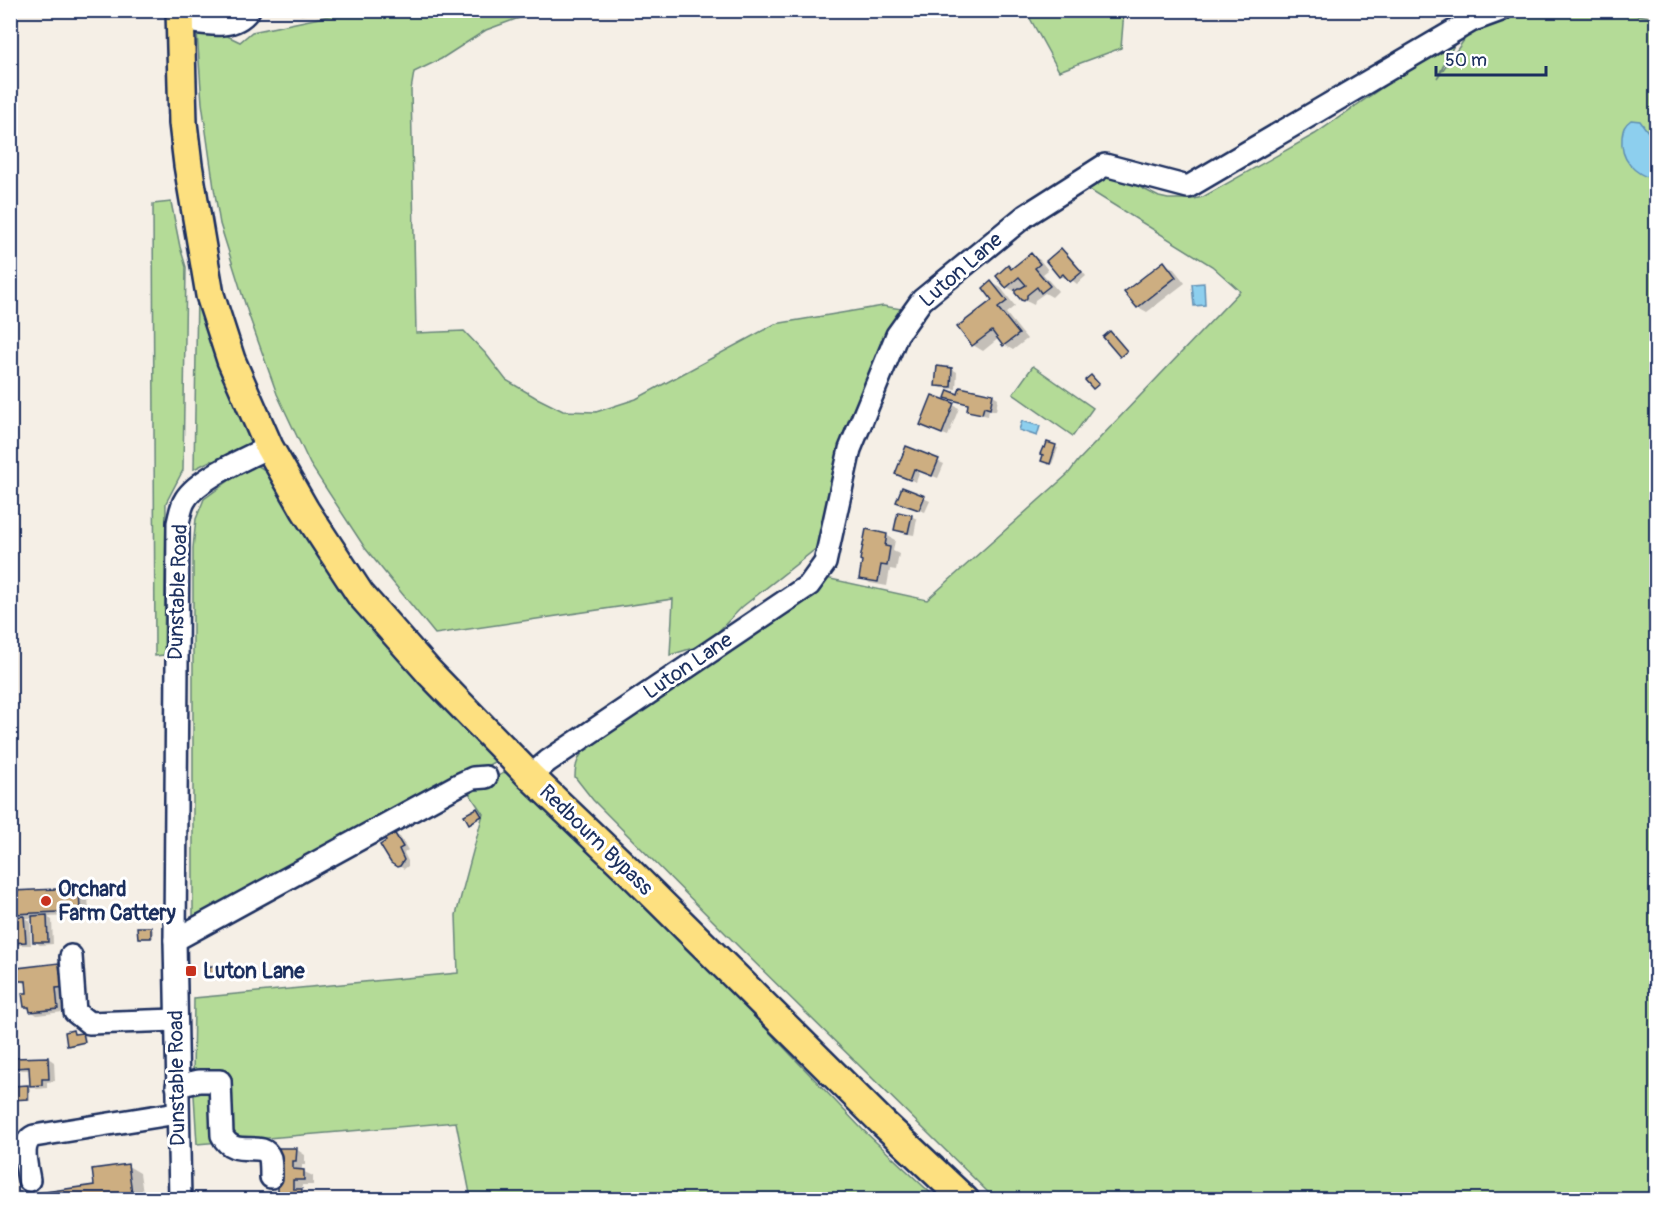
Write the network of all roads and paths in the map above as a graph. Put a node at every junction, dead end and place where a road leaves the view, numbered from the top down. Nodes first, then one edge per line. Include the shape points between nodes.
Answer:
1 (249, 10) edge
2 (1501, 10) edge
3 (180, 15) edge
4 (269, 447) junction
5 (530, 776) junction
6 (486, 777) dead end
7 (175, 940) junction
8 (71, 956) dead end
9 (176, 1020) junction
10 (177, 1086) junction
11 (177, 1113) junction
12 (271, 1177) dead end
13 (29, 1180) dead end
14 (180, 1200) edge
15 (965, 1200) edge

1 - 3 street via 230,24 217,25
2 - 5 street, Luton Lane via 1471,21 1188,187 1105,165 1025,216 922,300 897,335 850,449 825,563 809,585
3 - 4 main road via 183,123 210,295 231,360
4 - 5 main road, Redbourn Bypass via 360,594
4 - 7 street, Dunstable Road via 192,489 178,523
5 - 15 main road, Redbourn Bypass
6 - 7 street via 460,784
7 - 9 street, Dunstable Road
8 - 9 street via 75,1012 89,1023
9 - 10 street, Dunstable Road
10 - 11 street, Dunstable Road
10 - 12 street via 220,1080 224,1140 241,1149 264,1150 270,1159
11 - 13 street via 34,1136 26,1142 25,1149
11 - 14 street, Dunstable Road

